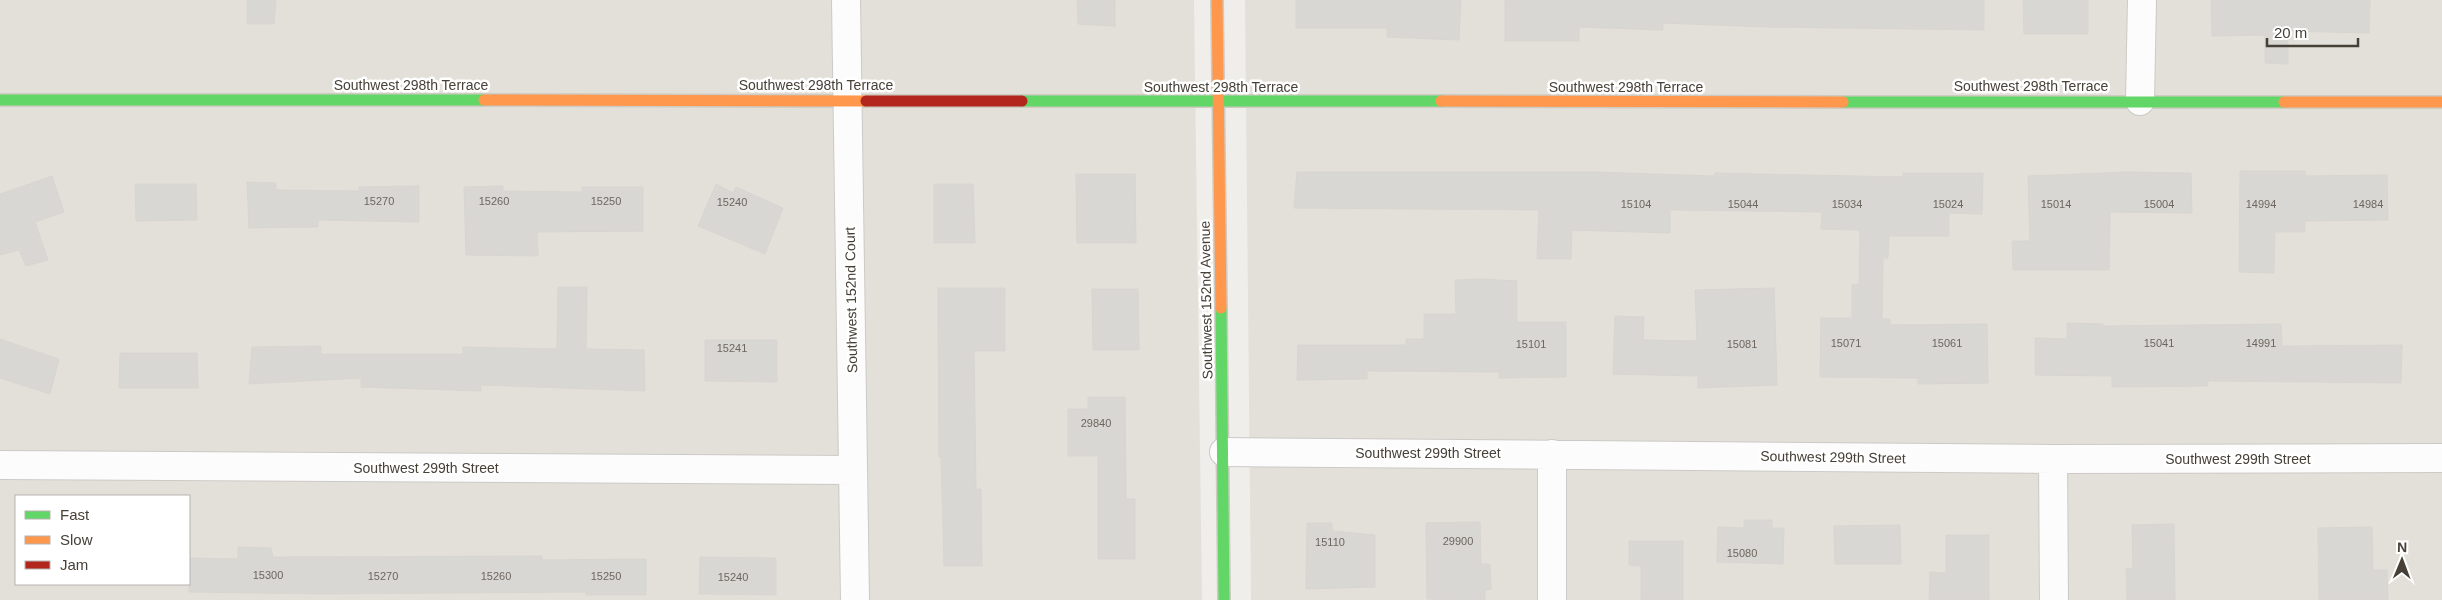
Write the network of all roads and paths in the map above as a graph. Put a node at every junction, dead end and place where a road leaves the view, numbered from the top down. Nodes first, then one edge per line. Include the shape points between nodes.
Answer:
1 (846, 0) edge
2 (1217, 0) edge
3 (2142, 0) edge
4 (0, 100) edge
5 (848, 100) junction
6 (2140, 101) junction
7 (2442, 102) edge
8 (1218, 103) junction
9 (1224, 452) junction
10 (1552, 454) junction
11 (2442, 458) edge
12 (2053, 460) junction
13 (0, 465) edge
14 (853, 470) junction
15 (855, 600) edge
16 (1224, 600) edge
17 (1552, 600) edge
18 (2054, 600) edge

1 - 5 street, Southwest 152nd Court
2 - 8 street, Southwest 152nd Avenue
3 - 6 street
4 - 5 street, Southwest 298th Terrace
5 - 8 street, Southwest 298th Terrace
5 - 14 street, Southwest 152nd Court
6 - 7 street, Southwest 298th Terrace
6 - 8 street, Southwest 298th Terrace
8 - 9 street, Southwest 152nd Avenue
9 - 10 street, Southwest 299th Street
9 - 16 street, Southwest 152nd Avenue
10 - 12 street, Southwest 299th Street
10 - 17 street
11 - 12 street, Southwest 299th Street
12 - 18 street
13 - 14 street, Southwest 299th Street
14 - 15 street, Southwest 152nd Court

